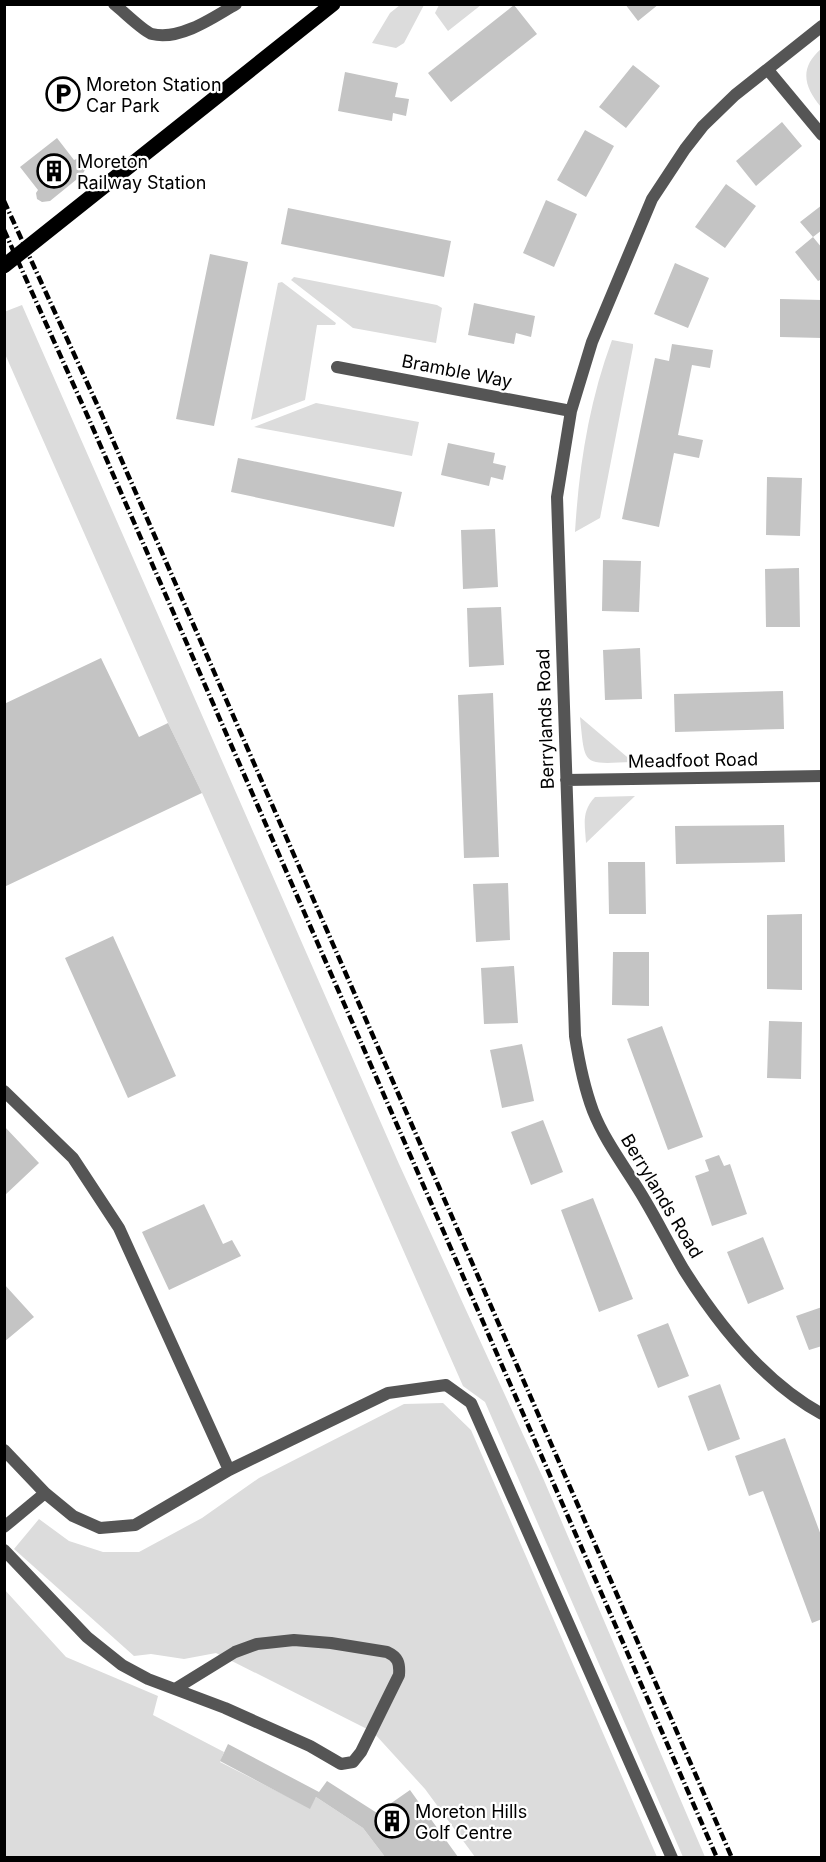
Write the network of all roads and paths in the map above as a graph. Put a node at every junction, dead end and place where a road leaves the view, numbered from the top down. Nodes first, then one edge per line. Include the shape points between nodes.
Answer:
1 (114, 4) edge
2 (236, 4) edge
3 (333, 4) edge
4 (822, 26) edge
5 (768, 70) junction
6 (822, 135) edge
7 (4, 266) edge
8 (337, 367) dead end
9 (571, 411) junction
10 (822, 776) edge
11 (566, 780) junction
12 (4, 1091) edge
13 (822, 1414) edge
14 (4, 1450) edge
15 (229, 1470) junction
16 (45, 1493) junction
17 (4, 1527) edge
18 (4, 1550) edge
19 (175, 1689) junction
20 (672, 1857) edge

1 - 2 street via 150,34 178,34
3 - 7 main road
4 - 5 street, Berrylands Road
5 - 6 street
5 - 9 street, Berrylands Road via 702,126 652,200 592,342
8 - 9 street, Bramble Way
9 - 11 street, Berrylands Road via 557,497
10 - 11 street, Meadfoot Road
11 - 13 street, Berrylands Road via 575,1036 594,1113 685,1270 722,1323 754,1361 800,1402
12 - 15 street via 73,1158 119,1228
14 - 16 street
15 - 16 street via 135,1525 100,1528 73,1516
15 - 20 street via 388,1393 446,1385 471,1403
16 - 17 street
18 - 19 street via 105,1652 148,1679
19 - 19 street via 235,1652 257,1644 294,1640 331,1643 387,1652 400,1664 399,1676 361,1752 352,1762 341,1764 310,1746

